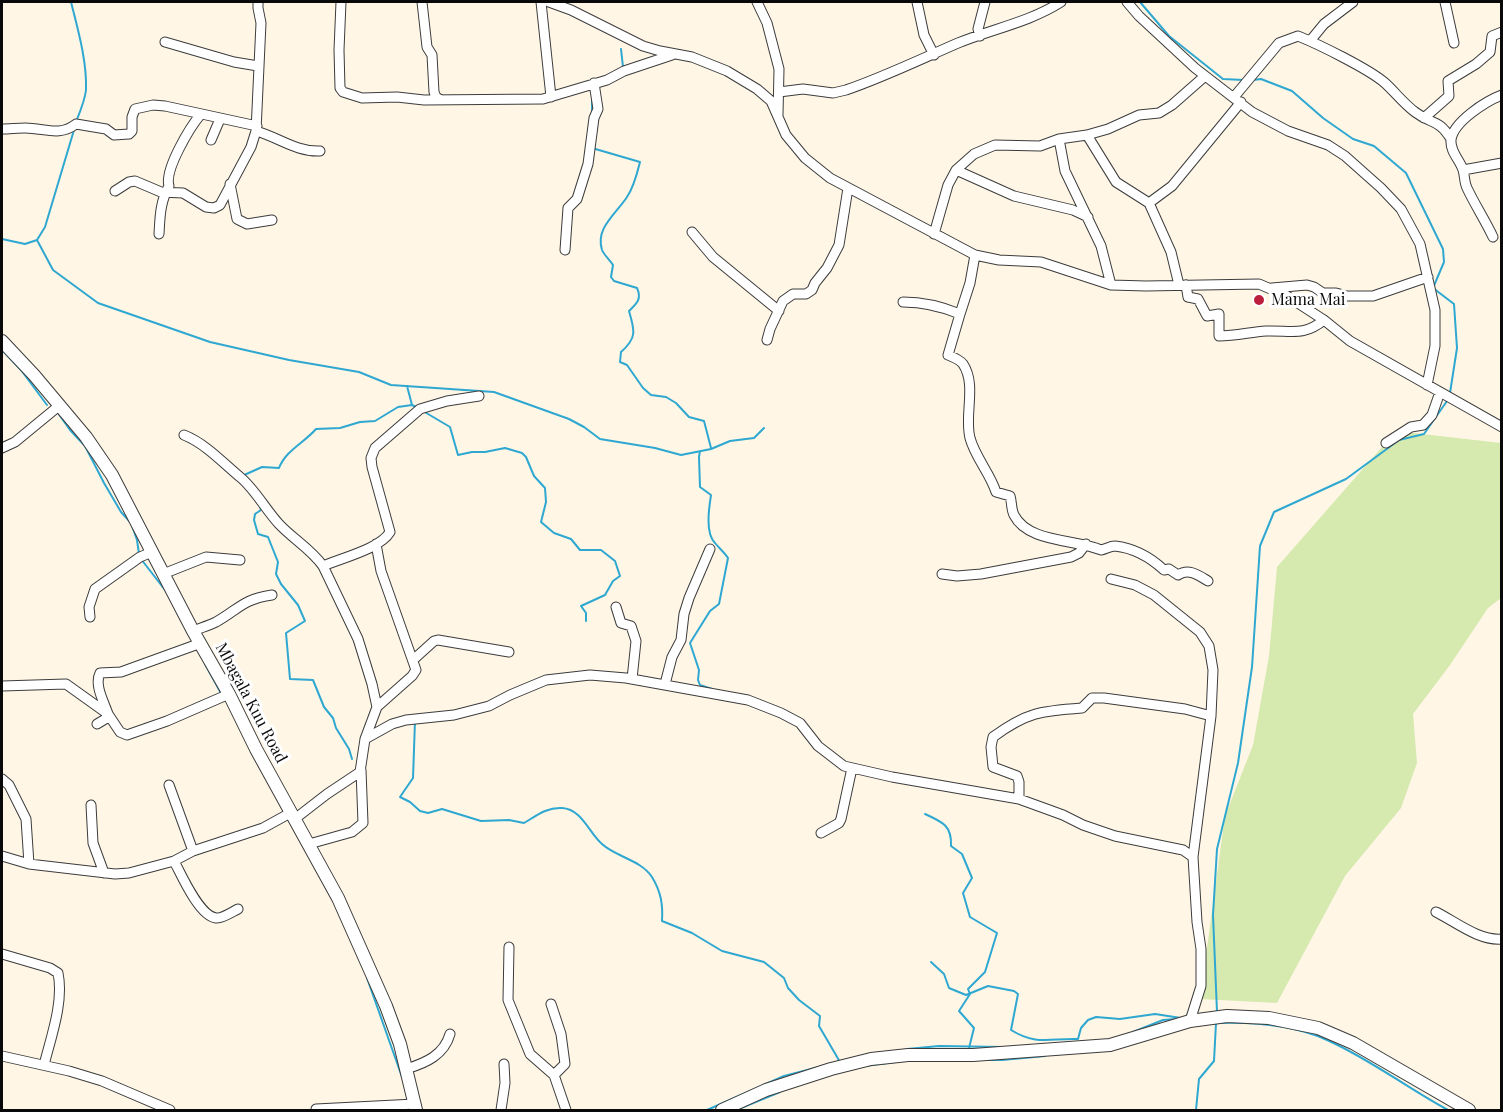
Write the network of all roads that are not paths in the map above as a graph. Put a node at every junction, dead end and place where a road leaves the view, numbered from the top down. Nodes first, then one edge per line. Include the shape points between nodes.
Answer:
1 (258, 2) edge
2 (341, 2) edge
3 (422, 2) edge
4 (541, 2) edge
5 (549, 2) edge
6 (757, 2) edge
7 (917, 2) edge
8 (985, 2) edge
9 (1061, 2) edge
10 (1127, 2) edge
11 (1353, 2) edge
12 (1444, 2) edge
13 (1502, 32) edge
14 (980, 36) junction
15 (1310, 41) junction
16 (165, 42) dead end
17 (1454, 43) dead end
18 (674, 54) junction
19 (934, 55) junction
20 (258, 66) junction
21 (1205, 76) junction
22 (594, 83) junction
23 (779, 92) junction
24 (1502, 95) edge
25 (551, 97) junction
26 (1237, 99) junction
27 (441, 100) junction
28 (201, 114) junction
29 (1424, 118) junction
30 (220, 119) junction
31 (778, 119) junction
32 (257, 128) junction
33 (2, 129) edge
34 (1086, 135) junction
35 (1059, 139) junction
36 (1451, 139) junction
37 (211, 140) dead end
38 (320, 151) dead end
39 (1502, 163) edge
40 (956, 170) junction
41 (1463, 170) junction
42 (230, 184) junction
43 (848, 188) junction
44 (115, 191) dead end
45 (166, 191) junction
46 (1149, 203) junction
47 (1088, 217) junction
48 (273, 220) dead end
49 (692, 232) dead end
50 (159, 234) dead end
51 (934, 234) junction
52 (1493, 237) dead end
53 (565, 250) dead end
54 (975, 255) junction
55 (1428, 277) junction
56 (1111, 285) junction
57 (1183, 285) junction
58 (1272, 288) junction
59 (903, 302) dead end
60 (779, 311) junction
61 (960, 314) junction
62 (1324, 320) junction
63 (767, 340) dead end
64 (2, 341) edge
65 (1427, 385) junction
66 (479, 396) dead end
67 (1446, 396) junction
68 (60, 405) junction
69 (1502, 427) edge
70 (184, 435) dead end
71 (1386, 443) dead end
72 (2, 448) edge
73 (376, 544) junction
74 (1086, 544) junction
75 (710, 549) dead end
76 (152, 552) junction
77 (240, 560) dead end
78 (322, 567) junction
79 (163, 574) junction
80 (942, 574) dead end
81 (1111, 579) dead end
82 (1208, 581) dead end
83 (272, 595) dead end
84 (616, 607) dead end
85 (90, 617) dead end
86 (193, 631) junction
87 (201, 643) junction
88 (509, 652) dead end
89 (413, 660) junction
90 (632, 679) junction
91 (665, 684) junction
92 (2, 686) edge
93 (229, 694) junction
94 (377, 707) junction
95 (108, 714) junction
96 (1211, 716) junction
97 (98, 724) dead end
98 (366, 739) junction
99 (852, 768) junction
100 (361, 770) junction
101 (2, 779) edge
102 (169, 785) dead end
103 (1019, 799) junction
104 (91, 805) dead end
105 (294, 815) junction
106 (821, 833) dead end
107 (309, 844) junction
108 (193, 851) junction
109 (2, 856) edge
110 (1193, 857) junction
111 (174, 861) junction
112 (28, 864) junction
113 (104, 873) junction
114 (238, 909) dead end
115 (1436, 912) dead end
116 (1502, 939) edge
117 (509, 947) dead end
118 (2, 954) edge
119 (551, 1004) dead end
120 (1190, 1021) junction
121 (450, 1034) dead end
122 (2, 1056) edge
123 (504, 1064) dead end
124 (44, 1065) junction
125 (406, 1069) junction
126 (554, 1075) junction
127 (416, 1107) edge
128 (316, 1109) dead end
129 (164, 1110) edge
130 (501, 1110) edge
131 (567, 1110) edge
132 (722, 1110) edge
133 (1468, 1110) edge

1 - 20 street
2 - 27 street via 341,91 362,98
3 - 27 street via 434,92
4 - 25 street
5 - 18 street via 643,46
6 - 23 street via 779,69
7 - 19 street via 924,35
8 - 14 street
9 - 14 street
10 - 21 street
11 - 15 street via 1324,24
12 - 17 street
13 - 29 street via 1492,36 1490,52 1448,81 1449,96
14 - 19 street
15 - 26 street via 1298,36 1279,43
15 - 29 street via 1384,81 1400,100
16 - 20 street
18 - 22 street
18 - 31 street via 717,66 757,89 771,101
19 - 23 street via 846,90
20 - 32 street
21 - 26 street
21 - 34 street via 1159,113 1139,115
22 - 25 street
22 - 53 street via 598,109 588,164 577,199 568,208
23 - 31 street
24 - 36 street via 1461,122
25 - 27 street
26 - 46 street via 1172,186
26 - 55 street via 1276,124 1328,145 1381,188 1401,208 1420,244
28 - 30 street
28 - 33 street via 165,106 138,108 133,113 132,130 122,135 76,124 58,131
28 - 45 street via 177,155
29 - 36 street via 1444,127
30 - 32 street
30 - 37 street
31 - 43 street via 805,158
32 - 38 street via 292,147
32 - 42 street
34 - 35 street
34 - 46 street via 1116,182
35 - 40 street via 1040,146 996,145 974,154
35 - 47 street via 1065,171
36 - 41 street
39 - 41 street
40 - 47 street via 1014,196
40 - 51 street
41 - 52 street via 1465,186
42 - 45 street via 220,205 214,208
42 - 48 street via 237,219 248,224
43 - 51 street
43 - 60 street via 839,245 827,268 812,290 787,296
44 - 45 street via 135,181
45 - 50 street
46 - 57 street
47 - 56 street via 1101,246
49 - 60 street via 713,257
51 - 54 street
54 - 56 street via 1041,262
54 - 61 street
55 - 58 street via 1373,296 1323,293 1307,285
55 - 65 street via 1436,327
56 - 57 street
57 - 58 street via 1259,284
57 - 62 street via 1188,297 1198,299 1207,316 1219,314 1220,336 1300,332 1314,329
58 - 62 street
59 - 61 street
60 - 63 street
61 - 74 street via 948,355 962,362 968,375 970,440 996,492 1010,496 1014,515 1034,532 1058,541
62 - 65 street via 1350,341
64 - 68 street, Mbagala Kuu Road
65 - 67 street
66 - 73 street via 420,409 375,448 372,467 391,530 387,538
67 - 69 street
67 - 71 street via 1423,425 1411,427
68 - 72 street via 21,438
68 - 76 street, Mbagala Kuu Road via 112,475
70 - 78 street via 198,441 240,477
73 - 78 street
73 - 89 street via 381,570
74 - 80 street via 1071,557 981,574
74 - 82 street via 1101,550 1123,548 1152,559 1164,570 1178,575 1191,572
75 - 91 street via 689,598 681,640
76 - 79 street, Mbagala Kuu Road
76 - 85 street via 95,589
77 - 79 street via 206,557
78 - 94 street via 358,639
79 - 86 street, Mbagala Kuu Road
81 - 96 street via 1154,595 1205,639 1213,670
83 - 86 street via 245,601 216,622
84 - 90 street via 621,623 631,626 635,635
86 - 87 street, Mbagala Kuu Road
87 - 93 street, Mbagala Kuu Road
87 - 95 street via 121,672 100,673 100,692
88 - 89 street via 438,640
89 - 94 street via 414,674
90 - 91 street
90 - 98 street via 590,675 546,680 489,706 454,715 406,720
91 - 99 street via 748,700 781,713 800,723 835,761
92 - 95 street via 66,684
93 - 95 street via 127,735 120,732
93 - 105 street, Mbagala Kuu Road
94 - 98 street
95 - 97 street
96 - 103 street via 1185,709 1092,698 1082,708 1026,716 993,737 991,747 993,767 1017,776
96 - 110 street
98 - 100 street
99 - 103 street
99 - 106 street via 841,819
100 - 105 street
100 - 107 street via 363,823 352,832
101 - 112 street via 26,819
102 - 108 street
103 - 110 street via 1115,836 1183,850
104 - 113 street via 94,846
105 - 107 street, Mbagala Kuu Road
105 - 108 street
107 - 125 street, Mbagala Kuu Road via 368,962
108 - 111 street
109 - 112 street
110 - 120 street via 1201,986
111 - 113 street via 129,873
111 - 114 street via 198,905 208,914 218,919
112 - 113 street
115 - 116 street via 1479,935
117 - 126 street via 508,1000 530,1054
118 - 124 street via 58,973 58,1002
119 - 126 street via 565,1064
120 - 132 street via 1110,1045 871,1059 766,1090
120 - 133 street via 1227,1016 1269,1018 1318,1028 1353,1043
121 - 125 street via 442,1052
122 - 124 street
123 - 130 street
124 - 129 street via 102,1081
125 - 127 street, Mbagala Kuu Road
126 - 131 street
127 - 128 street

